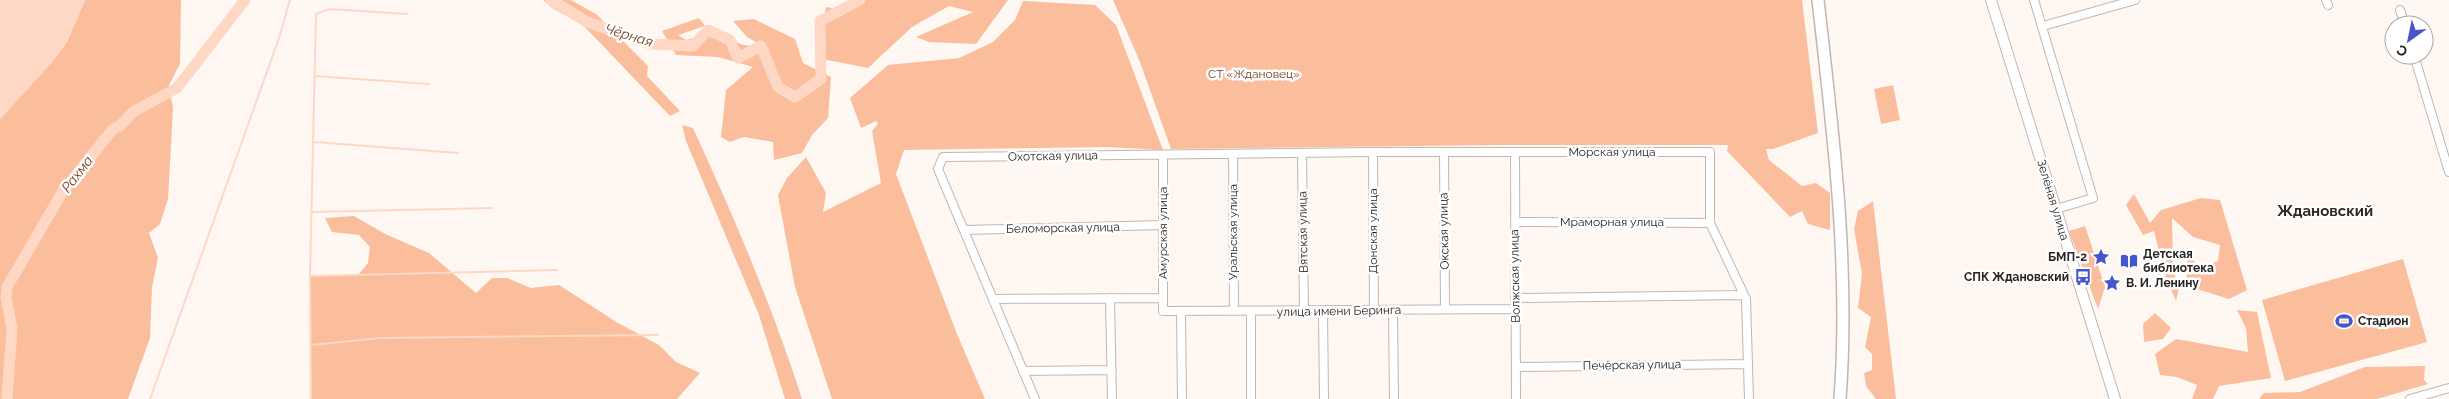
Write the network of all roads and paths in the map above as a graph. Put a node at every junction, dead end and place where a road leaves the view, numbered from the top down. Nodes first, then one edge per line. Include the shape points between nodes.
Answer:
1 (1818, 0) edge
2 (1991, 0) edge
3 (2034, 0) edge
4 (2136, 0) edge
5 (2400, 10) dead end
6 (2402, 15) edge
7 (2043, 26) junction
8 (2417, 65) edge
9 (1302, 152) junction
10 (1373, 152) junction
11 (1444, 152) junction
12 (1514, 152) junction
13 (1233, 154) junction
14 (1162, 155) junction
15 (2449, 172) edge
16 (2056, 209) junction
17 (1515, 222) junction
18 (1710, 223) junction
19 (1163, 225) junction
20 (964, 230) junction
21 (1744, 295) junction
22 (1110, 298) junction
23 (1163, 298) junction
24 (1515, 298) junction
25 (993, 300) junction
26 (1515, 308) junction
27 (1374, 310) junction
28 (1393, 310) junction
29 (1445, 310) junction
30 (1163, 311) joint
31 (1181, 311) junction
32 (1234, 311) junction
33 (1251, 311) junction
34 (1304, 311) junction
35 (1323, 311) junction
36 (1748, 364) junction
37 (1516, 366) junction
38 (1112, 370) junction
39 (1023, 371) junction
40 (2449, 388) edge
41 (1035, 399) edge
42 (1112, 399) edge
43 (1182, 399) edge
44 (1251, 399) edge
45 (1324, 399) edge
46 (1394, 399) edge
47 (1516, 399) edge
48 (1749, 399) edge
49 (1840, 399) edge
50 (2115, 399) edge
51 (2410, 399) edge

1 - 49 main road via 1842,234 1844,338
2 - 16 street, Зелёная улица
3 - 7 street
4 - 7 street
5 - 6 street
7 - 16 street via 2093,198
8 - 15 street
9 - 10 street, Охотская улица
9 - 13 street, Охотская улица
9 - 34 street, Вятская улица
10 - 11 street, Морская улица
10 - 27 street, Донская улица
11 - 12 street, Морская улица
11 - 29 street, Окская улица
12 - 17 street, Волжская улица
12 - 18 street, Морская улица via 1710,152
13 - 14 street, Охотская улица
13 - 32 street, Уральская улица
14 - 19 street, Амурская улица
14 - 20 street, Охотская улица via 943,157 938,169
16 - 50 street, Зелёная улица
17 - 18 street, Мраморная улица
17 - 24 street, Волжская улица
18 - 21 street
19 - 20 street, Беломорская улица
19 - 23 street, Амурская улица
20 - 25 street
21 - 24 street
21 - 36 street
22 - 23 street
22 - 25 street
22 - 38 street
23 - 30 street, Амурская улица
24 - 26 street, Волжская улица
25 - 39 street
26 - 29 street, улица имени Беринга
26 - 37 street, Волжская улица
27 - 28 street, улица имени Беринга
27 - 35 street, улица имени Беринга
28 - 29 street, улица имени Беринга
28 - 46 street
30 - 31 street, улица имени Беринга
31 - 32 street, улица имени Беринга
31 - 43 street
32 - 33 street, улица имени Беринга
33 - 34 street, улица имени Беринга
33 - 44 street
34 - 35 street, улица имени Беринга
35 - 45 street
36 - 37 street, Печёрская улица
36 - 48 street
37 - 47 street, Волжская улица
38 - 39 street
38 - 42 street
39 - 41 street
40 - 51 street

